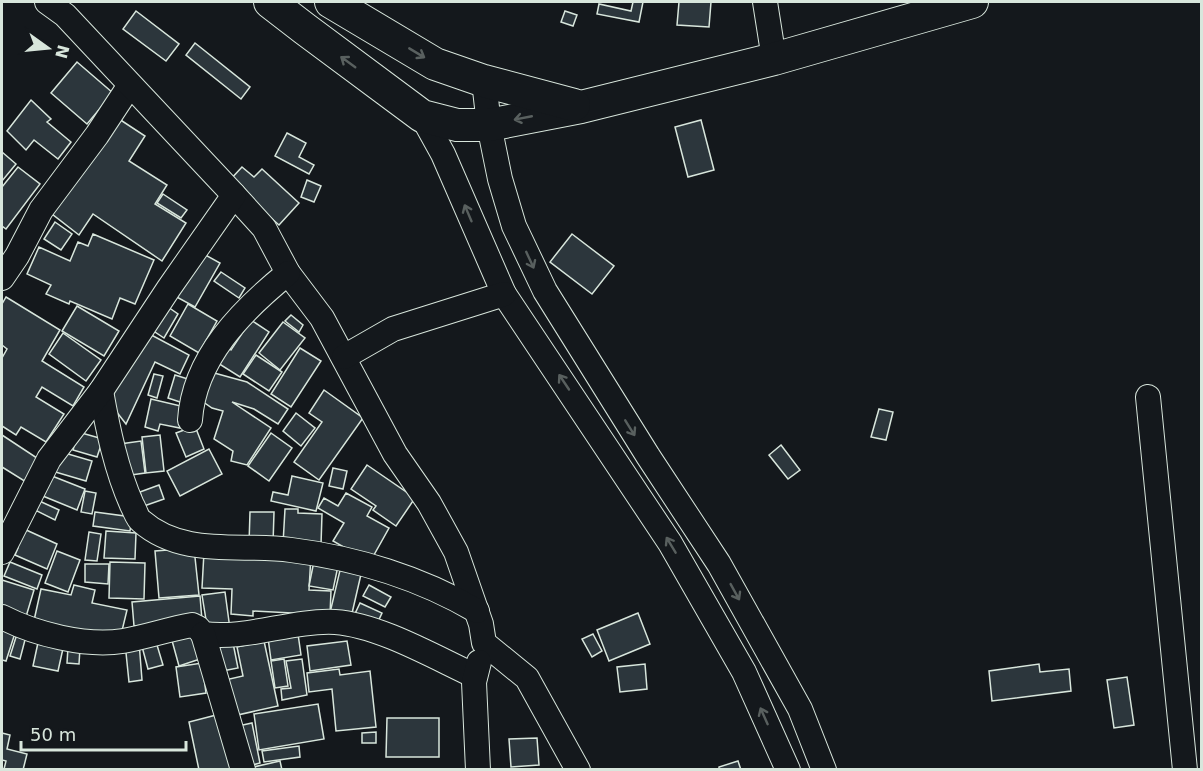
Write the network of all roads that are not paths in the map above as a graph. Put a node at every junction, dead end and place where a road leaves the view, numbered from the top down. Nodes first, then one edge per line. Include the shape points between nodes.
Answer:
1 (47, 2) edge
2 (270, 2) edge
3 (331, 2) edge
4 (765, 2) edge
5 (972, 2) edge
6 (774, 59) junction
7 (484, 81) junction
8 (130, 85) junction
9 (581, 107) junction
10 (422, 116) junction
11 (489, 124) junction
12 (234, 195) junction
13 (9, 249) edge
14 (288, 273) junction
15 (2, 278) edge
16 (504, 294) junction
17 (344, 357) junction
18 (101, 391) junction
19 (1148, 397) dead end
20 (190, 420) dead end
21 (2, 552) edge
22 (477, 612) junction
23 (2, 617) edge
24 (203, 634) junction
25 (484, 643) junction
26 (475, 676) junction
27 (243, 770) edge
28 (478, 770) edge
29 (578, 770) edge
30 (788, 770) edge
31 (824, 770) edge
32 (1185, 770) edge

1 - 8 street via 65,15
10 -> 2 main road
3 -> 7 main road via 435,64
4 - 6 street
5 - 6 main road
6 - 9 main road
7 - 9 main road
7 - 11 street
8 - 12 street
8 - 13 street via 97,135
9 -> 11 main road
10 - 11 main road via 457,125
16 -> 10 street via 443,154
11 -> 31 street via 514,226 545,291 719,564 800,709
12 - 14 street via 264,228
12 - 18 street
13 - 15 street
14 - 17 street via 322,318
14 - 20 street via 244,312 208,359 196,387
16 - 17 street via 393,329
30 -> 16 street via 744,672 670,543
17 - 22 street via 395,454 456,552
18 - 21 street via 49,459
18 - 22 street via 123,486 139,520 169,538 208,548 289,549 340,558 422,585
19 - 32 street
22 - 25 street
23 - 24 street via 92,642 123,641 192,625
24 - 26 street via 241,634 336,622 384,633
24 - 27 street
25 - 26 street
25 - 29 street via 527,678
26 - 28 street

